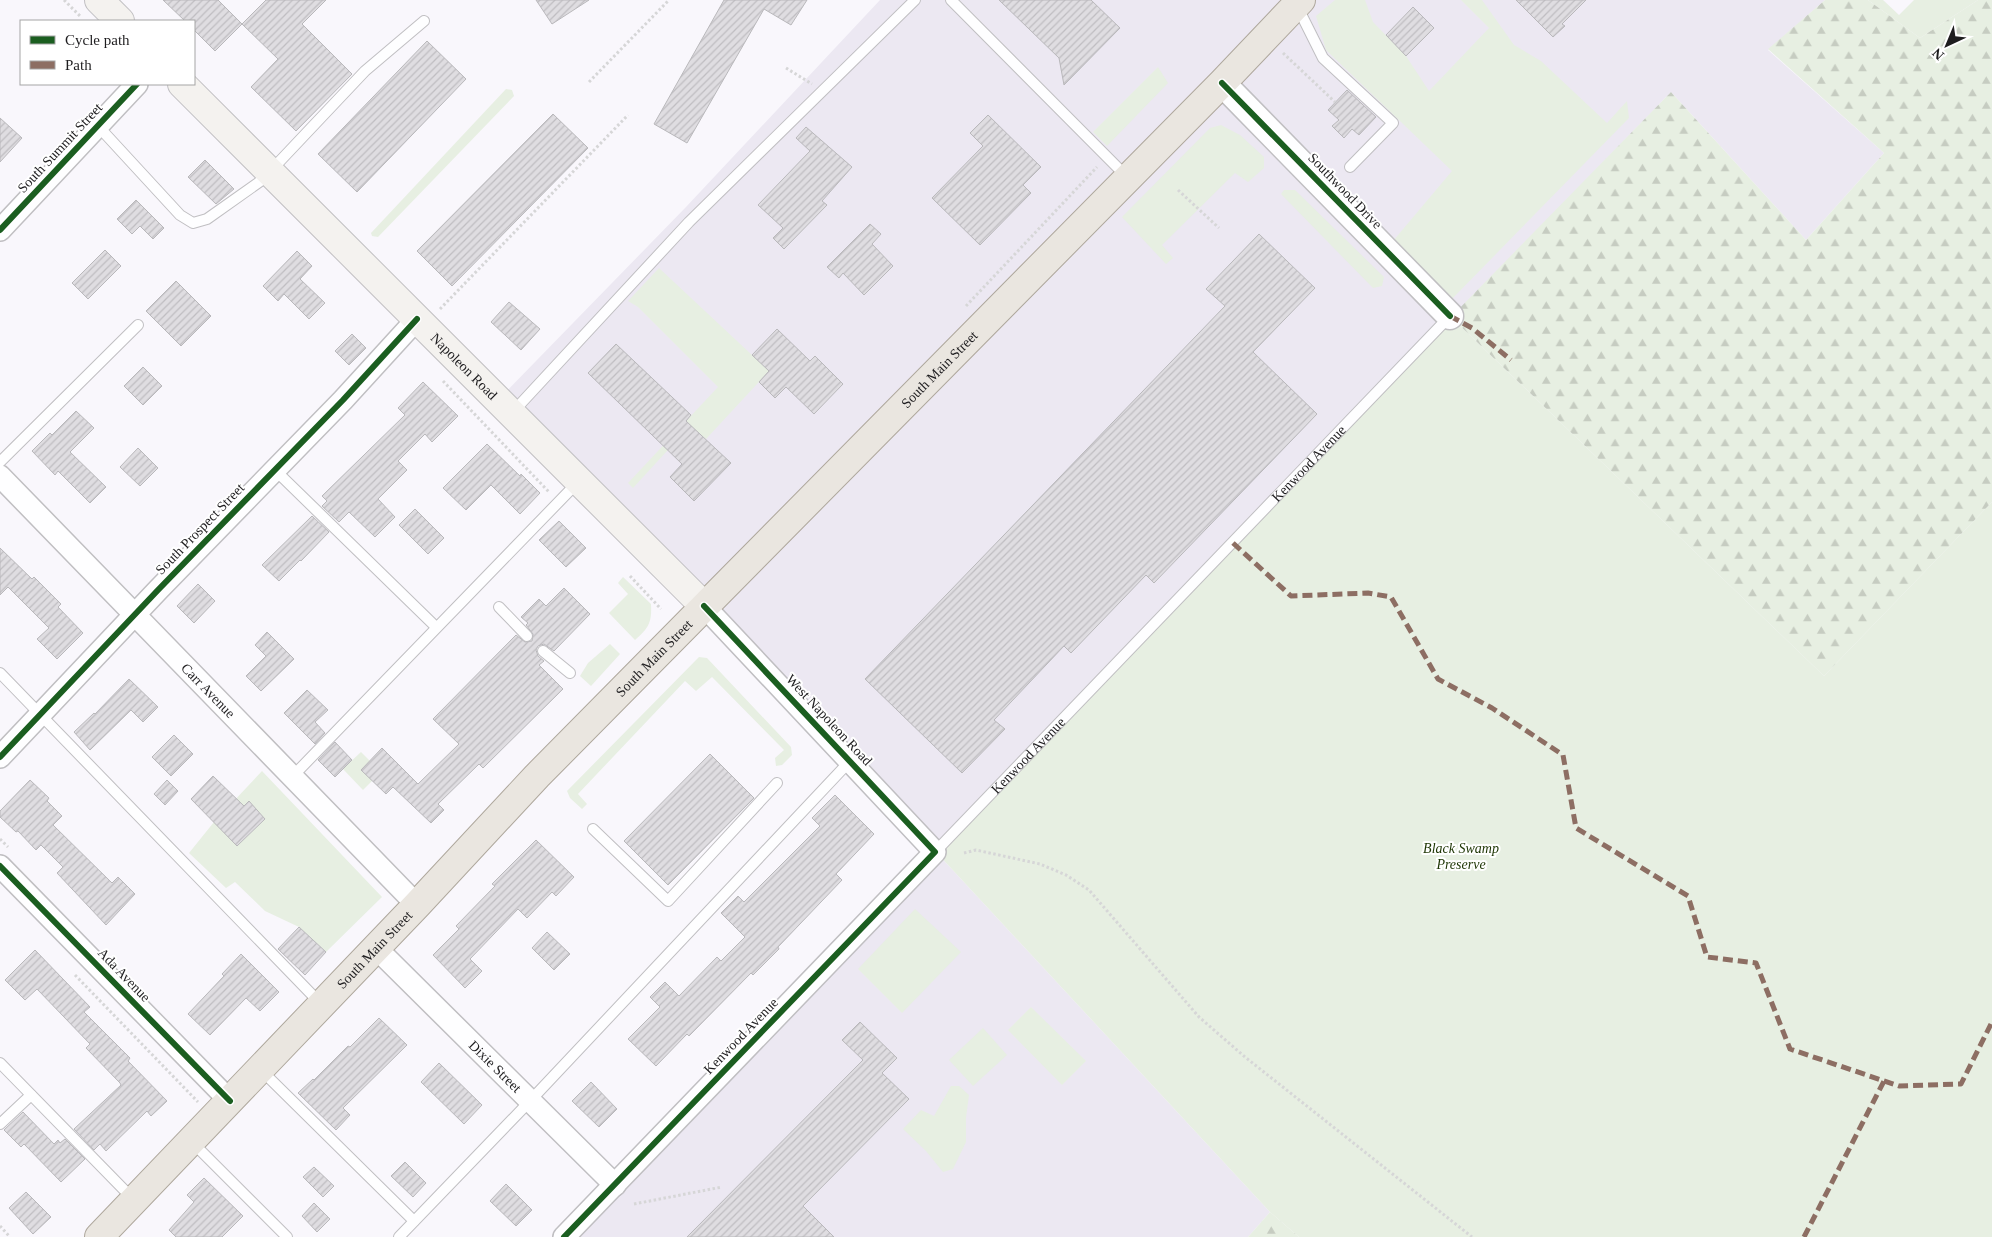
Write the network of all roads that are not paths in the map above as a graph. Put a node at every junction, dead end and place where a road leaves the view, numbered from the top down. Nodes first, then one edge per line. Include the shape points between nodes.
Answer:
1 (98, 0) edge
2 (915, 0) edge
3 (951, 0) edge
4 (1298, 2) edge
5 (119, 20) edge
6 (424, 20) dead end
7 (1222, 83) junction
8 (136, 85) edge
9 (183, 85) edge
10 (98, 126) junction
11 (1350, 167) dead end
12 (270, 171) junction
13 (1126, 177) junction
14 (0, 230) edge
15 (429, 314) junction
16 (1450, 316) joint
17 (138, 325) dead end
18 (512, 414) junction
19 (0, 462) edge
20 (275, 470) junction
21 (0, 476) edge
22 (579, 481) junction
23 (704, 606) junction
24 (499, 607) dead end
25 (135, 615) junction
26 (436, 627) junction
27 (528, 636) dead end
28 (543, 651) dead end
29 (0, 673) edge
30 (570, 673) dead end
31 (41, 714) junction
32 (0, 757) edge
33 (850, 762) junction
34 (292, 777) junction
35 (776, 783) dead end
36 (593, 829) dead end
37 (935, 852) junction
38 (0, 866) edge
39 (417, 905) junction
40 (376, 948) junction
41 (322, 1004) junction
42 (0, 1063) edge
43 (261, 1069) junction
44 (31, 1095) junction
45 (230, 1101) junction
46 (530, 1101) junction
47 (0, 1124) edge
48 (192, 1142) junction
49 (614, 1185) junction
50 (134, 1201) junction
51 (414, 1221) junction
52 (100, 1237) edge
53 (287, 1237) edge
54 (399, 1237) edge
55 (564, 1237) edge

1 - 5 main road
2 - 18 lane via 689,222
3 - 13 lane
4 - 7 main road, South Main Street
4 - 11 lane via 1323,58 1393,123
6 - 12 lane via 365,71
7 - 13 main road, South Main Street
7 - 16 street, Southwood Drive
8 - 10 street, South Summit Street
9 - 12 main road, Napoleon Road
10 - 12 lane via 180,215 194,223 207,219
10 - 14 street, South Summit Street
12 - 15 main road, Napoleon Road
13 - 23 main road, South Main Street
15 - 18 main road, Napoleon Road
15 - 20 street, South Prospect Street
16 - 37 lane, Kenwood Avenue
17 - 19 lane
18 - 22 main road, Napoleon Road
20 - 25 street, South Prospect Street
20 - 26 lane
21 - 25 street, Carr Avenue
22 - 23 main road, Napoleon Road
22 - 26 lane
23 - 33 street, West Napoleon Road
23 - 39 main road, South Main Street via 531,782
24 - 27 lane
25 - 31 street, South Prospect Street
25 - 34 street, Carr Avenue
26 - 34 lane
28 - 30 lane
29 - 31 lane
31 - 32 street, South Prospect Street
31 - 41 lane
33 - 37 street, West Napoleon Road
33 - 46 lane
34 - 39 street, Carr Avenue
35 - 36 lane via 668,901
37 - 49 street, Kenwood Avenue
38 - 45 street, Ada Avenue
39 - 40 main road, South Main Street
40 - 41 main road, South Main Street
40 - 46 street, Dixie Street
41 - 43 main road, South Main Street
42 - 44 lane
43 - 45 main road, South Main Street
43 - 51 lane
44 - 47 lane
44 - 50 lane
45 - 48 main road, South Main Street
46 - 49 street, Dixie Street
46 - 51 lane
48 - 50 main road, South Main Street
48 - 53 lane
49 - 55 street, Kenwood Avenue
50 - 52 main road, South Main Street
51 - 54 lane

